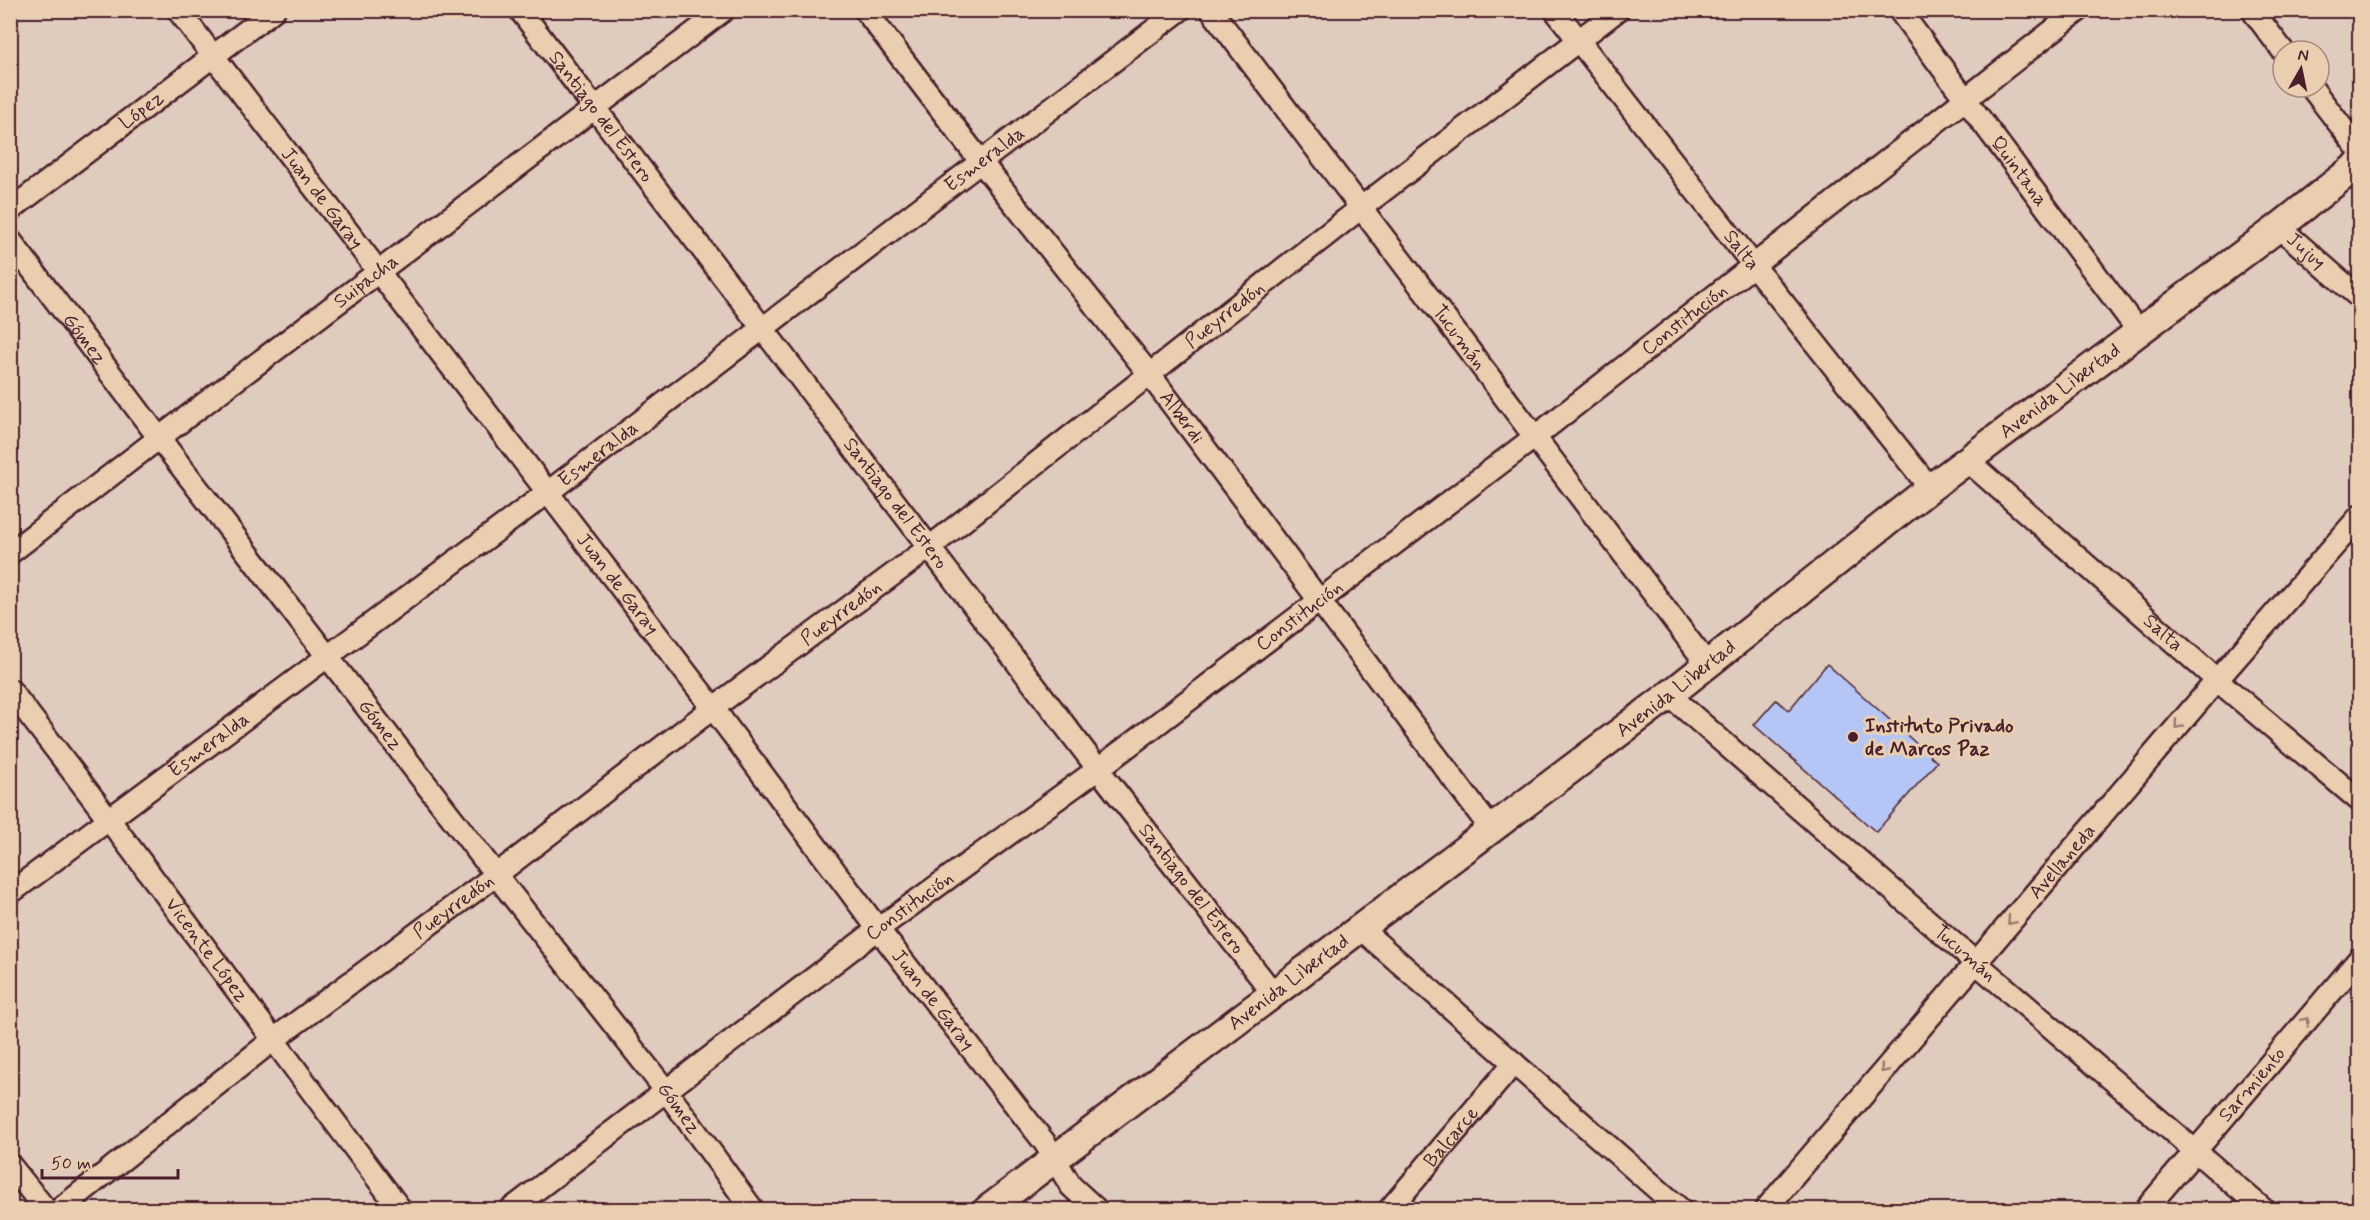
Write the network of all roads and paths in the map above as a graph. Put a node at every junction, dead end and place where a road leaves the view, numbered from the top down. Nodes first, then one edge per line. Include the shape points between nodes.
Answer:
1 (178, 10) edge
2 (274, 10) edge
3 (520, 10) edge
4 (724, 10) edge
5 (865, 10) edge
6 (1180, 10) edge
7 (1211, 10) edge
8 (1555, 10) edge
9 (1618, 10) edge
10 (1899, 10) edge
11 (2079, 10) edge
12 (2252, 10) edge
13 (2274, 39) edge
14 (1578, 40) junction
15 (212, 57) junction
16 (1966, 99) junction
17 (2319, 99) edge
18 (596, 108) junction
19 (2360, 151) edge
20 (981, 162) junction
21 (2360, 163) edge
22 (1362, 207) junction
23 (10, 210) edge
24 (2279, 227) junction
25 (10, 240) edge
26 (1754, 266) junction
27 (380, 273) junction
28 (2360, 298) edge
29 (763, 328) junction
30 (2139, 332) junction
31 (1150, 375) junction
32 (1536, 435) junction
33 (159, 438) junction
34 (1968, 461) junction
35 (1930, 488) junction
36 (547, 493) junction
37 (2360, 516) edge
38 (930, 547) junction
39 (10, 553) edge
40 (1318, 601) junction
41 (328, 657) junction
42 (1707, 664) junction
43 (2217, 680) junction
44 (10, 690) edge
45 (1669, 695) junction
46 (713, 708) junction
47 (1098, 769) junction
48 (2360, 801) edge
49 (110, 818) junction
50 (1491, 829) junction
51 (496, 875) junction
52 (10, 893) edge
53 (878, 928) junction
54 (1360, 928) junction
55 (2360, 958) edge
56 (1975, 962) junction
57 (1273, 993) junction
58 (273, 1040) junction
59 (1514, 1063) junction
60 (667, 1092) junction
61 (2196, 1150) junction
62 (1055, 1158) junction
63 (10, 1165) edge
64 (46, 1209) edge
65 (59, 1209) edge
66 (401, 1209) edge
67 (510, 1209) edge
68 (753, 1209) edge
69 (987, 1209) edge
70 (1097, 1209) edge
71 (1389, 1209) edge
72 (1681, 1209) edge
73 (1765, 1209) edge
74 (2145, 1209) edge
75 (2264, 1209) edge

1 - 15 street, Juan de Garay
2 - 15 street, López
3 - 18 street, Santiago del Estero
4 - 18 street, Suipacha
5 - 20 street, Alberdi
6 - 20 street, Esmeralda
7 - 22 street, Tucumán
8 - 14 street, Salta
9 - 14 street, Pueyrredón
10 - 16 street, Quintana
11 - 16 street, Constitución
12 - 13 street
14 - 22 street, Pueyrredón
14 - 26 street, Salta
15 - 23 street, López
15 - 27 street, Juan de Garay
16 - 26 street, Constitución
16 - 30 street, Quintana
17 - 19 street
18 - 27 street, Suipacha
18 - 29 street, Santiago del Estero
20 - 29 street, Esmeralda
20 - 31 street, Alberdi
21 - 24 main road, Avenida Libertad
22 - 31 street, Pueyrredón
22 - 32 street, Tucumán
24 - 28 street, Jujuy
24 - 30 main road, Avenida Libertad
25 - 33 street, Gómez
26 - 32 street, Constitución
26 - 35 street, Salta
27 - 33 street, Suipacha
27 - 36 street, Juan de Garay
29 - 36 street, Esmeralda
29 - 38 street, Santiago del Estero
30 - 34 main road, Avenida Libertad
31 - 38 street, Pueyrredón
31 - 40 street, Alberdi
32 - 40 street, Constitución
32 - 42 street, Tucumán
33 - 39 street, Suipacha
33 - 41 street, Gómez
34 - 35 main road, Avenida Libertad
34 - 43 street, Salta
35 - 42 main road, Avenida Libertad
36 - 41 street, Esmeralda
36 - 46 street, Juan de Garay
37 - 43 street, Avellaneda
38 - 46 street, Pueyrredón
38 - 47 street, Santiago del Estero
40 - 47 street, Constitución
40 - 50 street, Alberdi
41 - 49 street, Esmeralda
41 - 51 street, Gómez
42 - 45 main road, Avenida Libertad
43 - 48 street, Salta
43 -> 56 street, Avellaneda
44 - 49 street, Vicente López
45 - 50 main road, Avenida Libertad
45 - 56 street, Tucumán
46 - 51 street, Pueyrredón
46 - 53 street, Juan de Garay
47 - 53 street, Constitución
47 - 57 street, Santiago del Estero
49 - 52 street, Esmeralda
49 - 58 street, Vicente López
50 - 54 main road, Avenida Libertad
51 - 58 street, Pueyrredón
51 - 60 street, Gómez
53 - 60 street, Constitución
53 - 62 street, Juan de Garay
54 - 57 main road, Avenida Libertad
54 - 59 street
61 -> 55 street, Sarmiento
56 - 61 street, Tucumán
56 -> 73 street, Avellaneda
57 - 62 main road, Avenida Libertad
58 - 65 street, Pueyrredón
58 - 66 street, Vicente López
59 - 71 street, Balcarce
59 - 72 street
60 - 67 street, Constitución
60 - 68 street, Gómez
61 - 74 street, Sarmiento
61 - 75 street, Tucumán
62 - 69 main road, Avenida Libertad
62 - 70 street, Juan de Garay via 1071,1186
63 - 64 street

